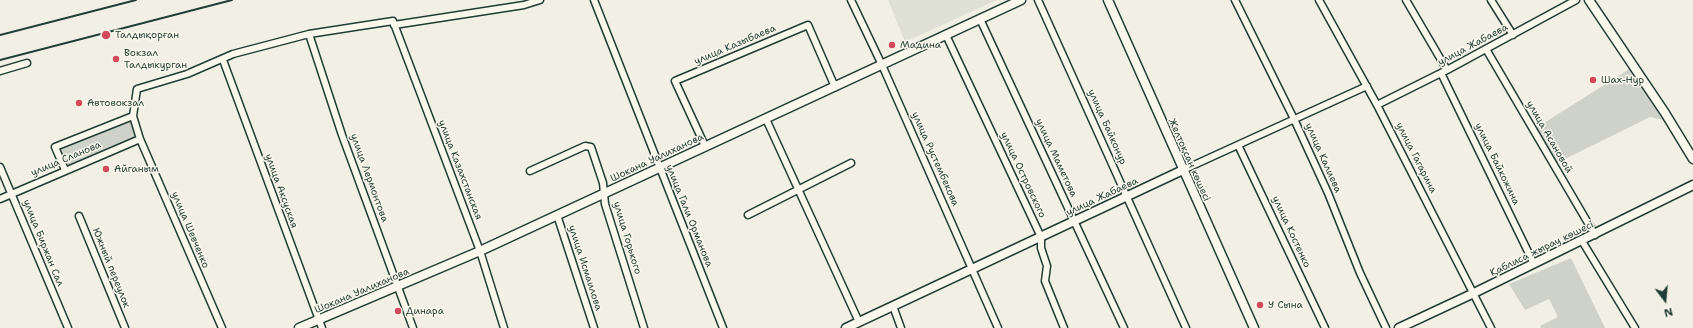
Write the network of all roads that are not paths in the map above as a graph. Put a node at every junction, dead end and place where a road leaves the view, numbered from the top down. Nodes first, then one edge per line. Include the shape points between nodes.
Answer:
1 (540, 0) edge
2 (594, 0) edge
3 (851, 0) edge
4 (1021, 0) edge
5 (1038, 0) edge
6 (1108, 0) edge
7 (1235, 0) edge
8 (1320, 0) edge
9 (1406, 0) edge
10 (1491, 0) edge
11 (1576, 0) edge
12 (1590, 0) edge
13 (980, 20) junction
14 (393, 23) junction
15 (309, 34) junction
16 (946, 35) junction
17 (1512, 35) junction
18 (1486, 49) junction
19 (223, 60) junction
20 (27, 63) dead end
21 (882, 65) junction
22 (0, 71) edge
23 (1444, 72) junction
24 (1367, 86) junction
25 (835, 87) junction
26 (1377, 105) junction
27 (133, 116) junction
28 (766, 119) junction
29 (1294, 119) junction
30 (140, 139) junction
31 (1238, 145) junction
32 (705, 146) junction
33 (1693, 159) edge
34 (851, 163) dead end
35 (0, 167) edge
36 (659, 167) junction
37 (65, 170) junction
38 (1183, 170) junction
39 (530, 171) dead end
40 (1693, 185) edge
41 (797, 190) junction
42 (604, 193) junction
43 (12, 194) junction
44 (1127, 196) junction
45 (0, 199) edge
46 (557, 215) junction
47 (748, 215) dead end
48 (79, 216) dead end
49 (1075, 221) junction
50 (1595, 235) junction
51 (1040, 237) junction
52 (1582, 241) junction
53 (480, 251) junction
54 (1534, 264) junction
55 (972, 269) junction
56 (398, 286) junction
57 (1474, 294) junction
58 (893, 306) junction
59 (859, 322) junction
60 (320, 324) edge
61 (68, 328) edge
62 (125, 328) edge
63 (222, 328) edge
64 (298, 328) edge
65 (413, 328) edge
66 (504, 328) edge
67 (594, 328) edge
68 (644, 328) edge
69 (722, 328) edge
70 (846, 328) edge
71 (900, 328) edge
72 (998, 328) edge
73 (1064, 328) edge
74 (1124, 328) edge
75 (1186, 328) edge
76 (1254, 328) edge
77 (1325, 328) edge
78 (1386, 328) edge
79 (1399, 328) edge
80 (1491, 328) edge
81 (1635, 328) edge

1 - 14 street via 524,5
2 - 36 street, улица Гали Орманова
3 - 21 street, улица Рустембекова
4 - 13 street, Шокана Уалиханова
5 - 44 street, улица Байконур
6 - 38 street, Желтоқсан көшесі
7 - 29 street, улица Калиева
8 - 24 street, улица Гагарина
9 - 23 street, улица Байкожина
10 - 17 street
11 - 17 street, улица Жабаева
12 - 33 street
13 - 16 street, Шокана Уалиханова
13 - 49 street, улица Маметова
14 - 15 street
14 - 53 street, улица Казахстанская
15 - 19 street via 234,54
15 - 56 street, улица Лермонтова via 342,135
16 - 21 street, Шокана Уалиханова
16 - 51 street, улица Островского
17 - 18 street, улица Жабаева
18 - 23 street, улица Жабаева
18 - 50 street, улица Асановой
19 - 27 street via 137,89
19 - 60 street, улица Аксуская
20 - 22 street
21 - 25 street, Шокана Уалиханова
21 - 55 street, улица Рустембекова
23 - 26 street, улица Жабаева
23 - 54 street, улица Байкожина
24 - 26 street, улица Гагарина
24 - 29 street, улица Жабаева
25 - 28 street, Шокана Уалиханова
25 - 32 street, улица Казыбаева via 808,25 675,81
26 - 57 street, улица Гагарина
27 - 30 street, улица Шевченко
27 - 37 street via 55,147
28 - 32 street, Шокана Уалиханова
28 - 41 street
29 - 31 street, улица Жабаева
29 - 78 street, улица Калиева
30 - 37 street, улица Сланова
30 - 63 street, улица Шевченко
31 - 38 street, улица Жабаева
31 - 77 street, улица Костенко
32 - 36 street, Шокана Уалиханова
34 - 41 street
35 - 43 street, улица Биржан Сал
36 - 42 street, Шокана Уалиханова
36 - 69 street, улица Гали Орманова
37 - 43 street, улица Сланова
38 - 44 street, улица Жабаева
38 - 76 street, Желтоқсан көшесі
39 - 42 street, улица Горького via 585,146 591,147
40 - 50 street, Қаблиса жырау көшесі
41 - 47 street
41 - 59 street
42 - 46 street, Шокана Уалиханова
42 - 68 street, улица Горького via 605,204
43 - 45 street, улица Сланова
43 - 61 street, улица Биржан Сал
44 - 49 street, улица Жабаева
44 - 75 street, улица Байконур
46 - 53 street, Шокана Уалиханова
46 - 67 street, улица Исмаилова
48 - 62 street, Южный переулок
49 - 51 street, улица Жабаева
49 - 74 street, улица Маметова
50 - 52 street, Қаблиса жырау көшесі
51 - 55 street, улица Жабаева
51 - 73 street, улица Островского via 1047,266 1045,281
52 - 54 street, Қаблиса жырау көшесі
52 - 81 street
53 - 56 street, Шокана Уалиханова
53 - 66 street, улица Казахстанская
54 - 57 street, Қаблиса жырау көшесі
55 - 58 street, улица Жабаева
55 - 72 street, улица Рустембекова
56 - 60 street, Шокана Уалиханова
56 - 65 street, улица Лермонтова
57 - 79 street, Қаблиса жырау көшесі
57 - 80 street, улица Гагарина
58 - 59 street, улица Жабаева
58 - 71 street
59 - 70 street, улица Жабаева
60 - 64 street, Шокана Уалиханова

